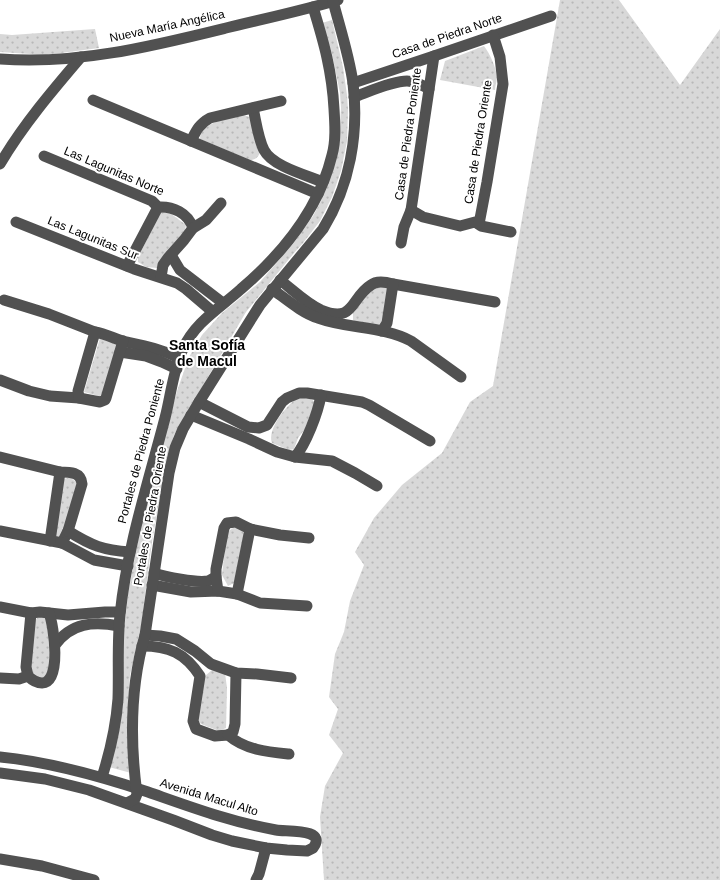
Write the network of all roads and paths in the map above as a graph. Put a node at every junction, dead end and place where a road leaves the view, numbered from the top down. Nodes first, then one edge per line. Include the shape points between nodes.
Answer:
1 (335, 1) edge
2 (313, 7) junction
3 (551, 16) dead end
4 (493, 36) junction
5 (434, 56) junction
6 (81, 57) junction
7 (0, 59) edge
8 (353, 83) junction
9 (429, 89) junction
10 (354, 97) junction
11 (93, 100) dead end
12 (280, 101) dead end
13 (253, 108) junction
14 (191, 141) junction
15 (265, 153) junction
16 (44, 156) dead end
17 (0, 164) edge
18 (249, 165) junction
19 (323, 182) junction
20 (318, 194) junction
21 (221, 202) dead end
22 (158, 207) junction
23 (411, 210) junction
24 (16, 222) dead end
25 (478, 224) junction
26 (193, 228) junction
27 (511, 232) dead end
28 (401, 243) dead end
29 (171, 255) junction
30 (127, 266) junction
31 (161, 277) junction
32 (393, 284) junction
33 (276, 285) junction
34 (4, 300) dead end
35 (495, 302) dead end
36 (224, 303) junction
37 (350, 310) junction
38 (213, 312) junction
39 (356, 327) junction
40 (382, 331) junction
41 (95, 332) junction
42 (122, 347) junction
43 (178, 363) junction
44 (461, 377) dead end
45 (0, 380) edge
46 (321, 396) junction
47 (79, 398) junction
48 (199, 402) junction
49 (191, 415) junction
50 (267, 425) junction
51 (430, 441) dead end
52 (267, 448) junction
53 (0, 457) edge
54 (295, 457) junction
55 (60, 472) junction
56 (377, 486) dead end
57 (250, 529) junction
58 (0, 531) edge
59 (68, 531) junction
60 (309, 538) dead end
61 (50, 541) junction
62 (62, 543) junction
63 (130, 552) junction
64 (128, 566) junction
65 (154, 573) junction
66 (216, 577) junction
67 (152, 586) junction
68 (218, 591) junction
69 (237, 594) junction
70 (307, 606) dead end
71 (0, 607) edge
72 (120, 612) junction
73 (31, 613) junction
74 (49, 613) junction
75 (119, 626) junction
76 (144, 641) junction
77 (55, 645) junction
78 (211, 664) junction
79 (236, 673) junction
80 (28, 676) junction
81 (200, 676) junction
82 (0, 678) edge
83 (291, 678) dead end
84 (228, 735) junction
85 (289, 754) dead end
86 (0, 757) edge
87 (50, 764) junction
88 (0, 773) edge
89 (102, 777) junction
90 (45, 779) junction
91 (136, 788) junction
92 (127, 803) junction
93 (182, 804) junction
94 (173, 820) junction
95 (266, 848) junction
96 (0, 859) edge
97 (78, 878) edge
98 (94, 880) edge
99 (256, 880) edge

1 - 2 street, Nueva María Angélica
1 - 8 street, Portales de Piedra Oriente
2 - 6 street, Nueva María Angélica via 159,44
2 - 19 street, Portales de Piedra Poniente via 329,62 335,112 333,149
3 - 4 street, Casa de Piedra Norte
4 - 5 street, Casa de Piedra Norte
4 - 25 street, Casa de Piedra Oriente via 503,84
5 - 8 street, Casa de Piedra Norte
5 - 9 street, Casa de Piedra Poniente
6 - 7 street, Nueva María Angélica
6 - 17 street via 36,110
8 - 10 street, Portales de Piedra Oriente
9 - 10 street via 407,81
9 - 23 street, Casa de Piedra Poniente
10 - 33 street, Portales de Piedra Oriente via 353,148 342,192 323,229
11 - 14 street
12 - 13 street
13 - 14 street via 205,121 197,128
13 - 15 street
14 - 18 street
15 - 18 street
15 - 19 street via 277,163
16 - 22 street, Las Lagunitas Norte via 152,201
18 - 20 street
19 - 20 street, Portales de Piedra Poniente
20 - 36 street, Portales de Piedra Poniente via 294,233 275,256
21 - 26 street via 206,220
22 - 26 street, Las Lagunitas Norte via 176,209 191,222
22 - 30 street
23 - 25 street via 424,217 460,226
23 - 28 street, Casa de Piedra Poniente
24 - 30 street, Las Lagunitas Sur
25 - 27 street
26 - 29 street
29 - 31 street
29 - 36 street via 180,270
30 - 31 street, Las Lagunitas Sur
31 - 38 street, Las Lagunitas Sur via 186,289
32 - 35 street
32 - 37 street via 371,284
32 - 40 street
33 - 37 street via 321,310 344,313
33 - 39 street via 316,318
33 - 48 street, Portales de Piedra Oriente
34 - 41 street
36 - 38 street, Portales de Piedra Poniente
37 - 39 street via 351,324
38 - 43 street, Portales de Piedra Poniente via 188,339
39 - 40 street
40 - 44 street via 412,341
41 - 42 street
41 - 47 street via 78,390
42 - 43 street via 149,346 169,353
42 - 47 street via 105,400
43 - 63 street, Portales de Piedra Poniente
45 - 47 street via 50,396
46 - 50 street via 307,392 292,395 282,402
46 - 51 street via 369,404
46 - 54 street via 301,450
48 - 49 street, Portales de Piedra Oriente
48 - 50 street via 248,427
49 - 52 street
49 - 65 street, Portales de Piedra Oriente via 172,459
50 - 52 street via 264,438
52 - 54 street
53 - 55 street
54 - 56 street via 332,461
55 - 59 street via 74,473 82,479
55 - 61 street
57 - 60 street
57 - 66 street via 232,521 225,525
57 - 69 street
58 - 61 street
59 - 62 street
59 - 63 street via 90,544
61 - 62 street
62 - 64 street via 94,560
63 - 64 street, Portales de Piedra Poniente
64 - 72 street, Portales de Piedra Poniente
65 - 66 street via 197,581
65 - 67 street, Portales de Piedra Oriente
66 - 68 street
67 - 68 street via 192,592
67 - 76 street, Portales de Piedra Oriente
68 - 69 street
69 - 70 street via 260,603
71 - 73 street
72 - 74 street via 74,616
72 - 75 street, Portales de Piedra Poniente
73 - 74 street
73 - 80 street
74 - 77 street
75 - 77 street via 80,626 67,632
75 - 89 street, Portales de Piedra Poniente via 116,717
76 - 78 street via 160,636 176,640
76 - 81 street via 179,654
76 - 91 street, Portales de Piedra Oriente via 134,690 132,729
77 - 80 street via 50,679 40,683
78 - 79 street
78 - 81 street
79 - 83 street
79 - 84 street via 235,724 233,732
80 - 82 street
81 - 84 street via 193,721 196,728 215,736
84 - 85 street via 254,749
86 - 87 street, Avenida Macul Alto
87 - 89 street, Avenida Macul Alto
87 - 90 street via 44,767
88 - 90 street, Avenida Macul Alto
89 - 91 street, Avenida Macul Alto
90 - 92 street, Avenida Macul Alto
91 - 92 street via 135,799
91 - 93 street, Avenida Macul Alto
92 - 94 street, Avenida Macul Alto
93 - 94 street via 184,811
93 - 95 street, Avenida Macul Alto via 249,825 311,833 316,840 316,846 307,851
94 - 95 street, Avenida Macul Alto via 212,835
95 - 99 street
96 - 97 street via 42,866
97 - 98 street

